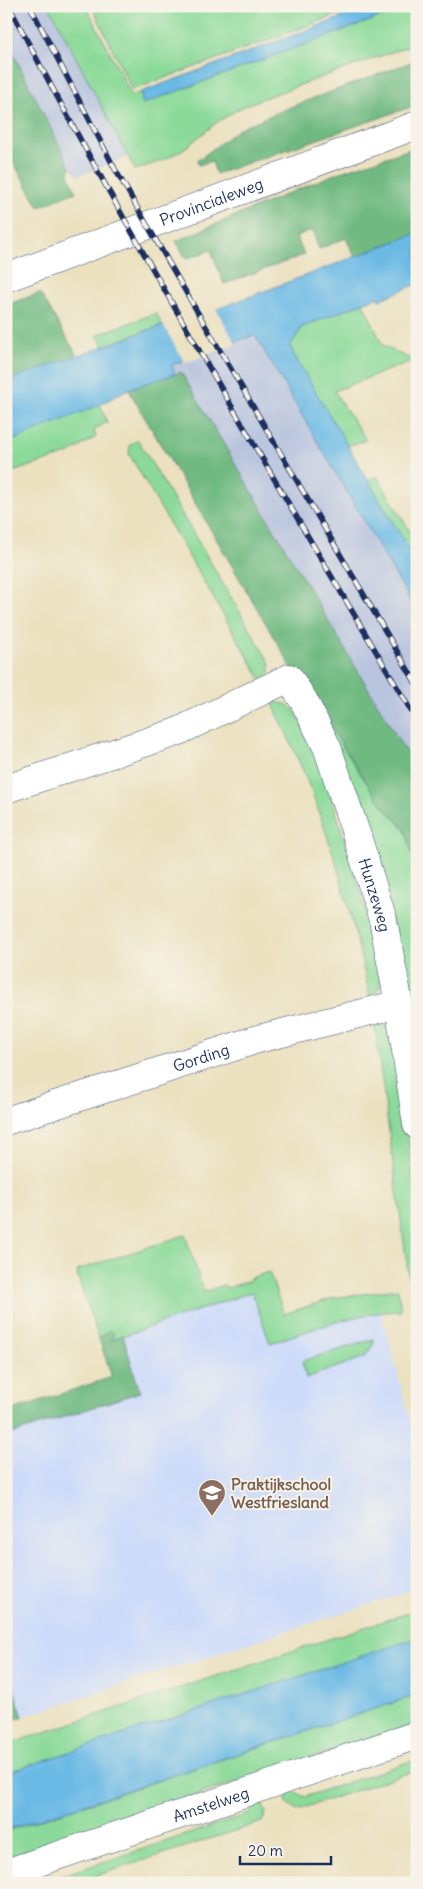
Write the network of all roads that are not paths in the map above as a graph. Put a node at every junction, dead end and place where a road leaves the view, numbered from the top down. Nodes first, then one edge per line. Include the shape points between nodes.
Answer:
1 (417, 126) edge
2 (6, 278) edge
3 (6, 789) edge
4 (399, 1004) junction
5 (6, 1121) edge
6 (417, 1124) edge
7 (417, 1735) edge
8 (6, 1873) edge

1 - 2 street, Provincialeweg
3 - 4 street, Hunzeweg via 177,732 289,678 327,747 383,920
4 - 5 street, Gording via 258,1038
4 - 6 street, Hunzeweg
7 - 8 street, Amstelweg

